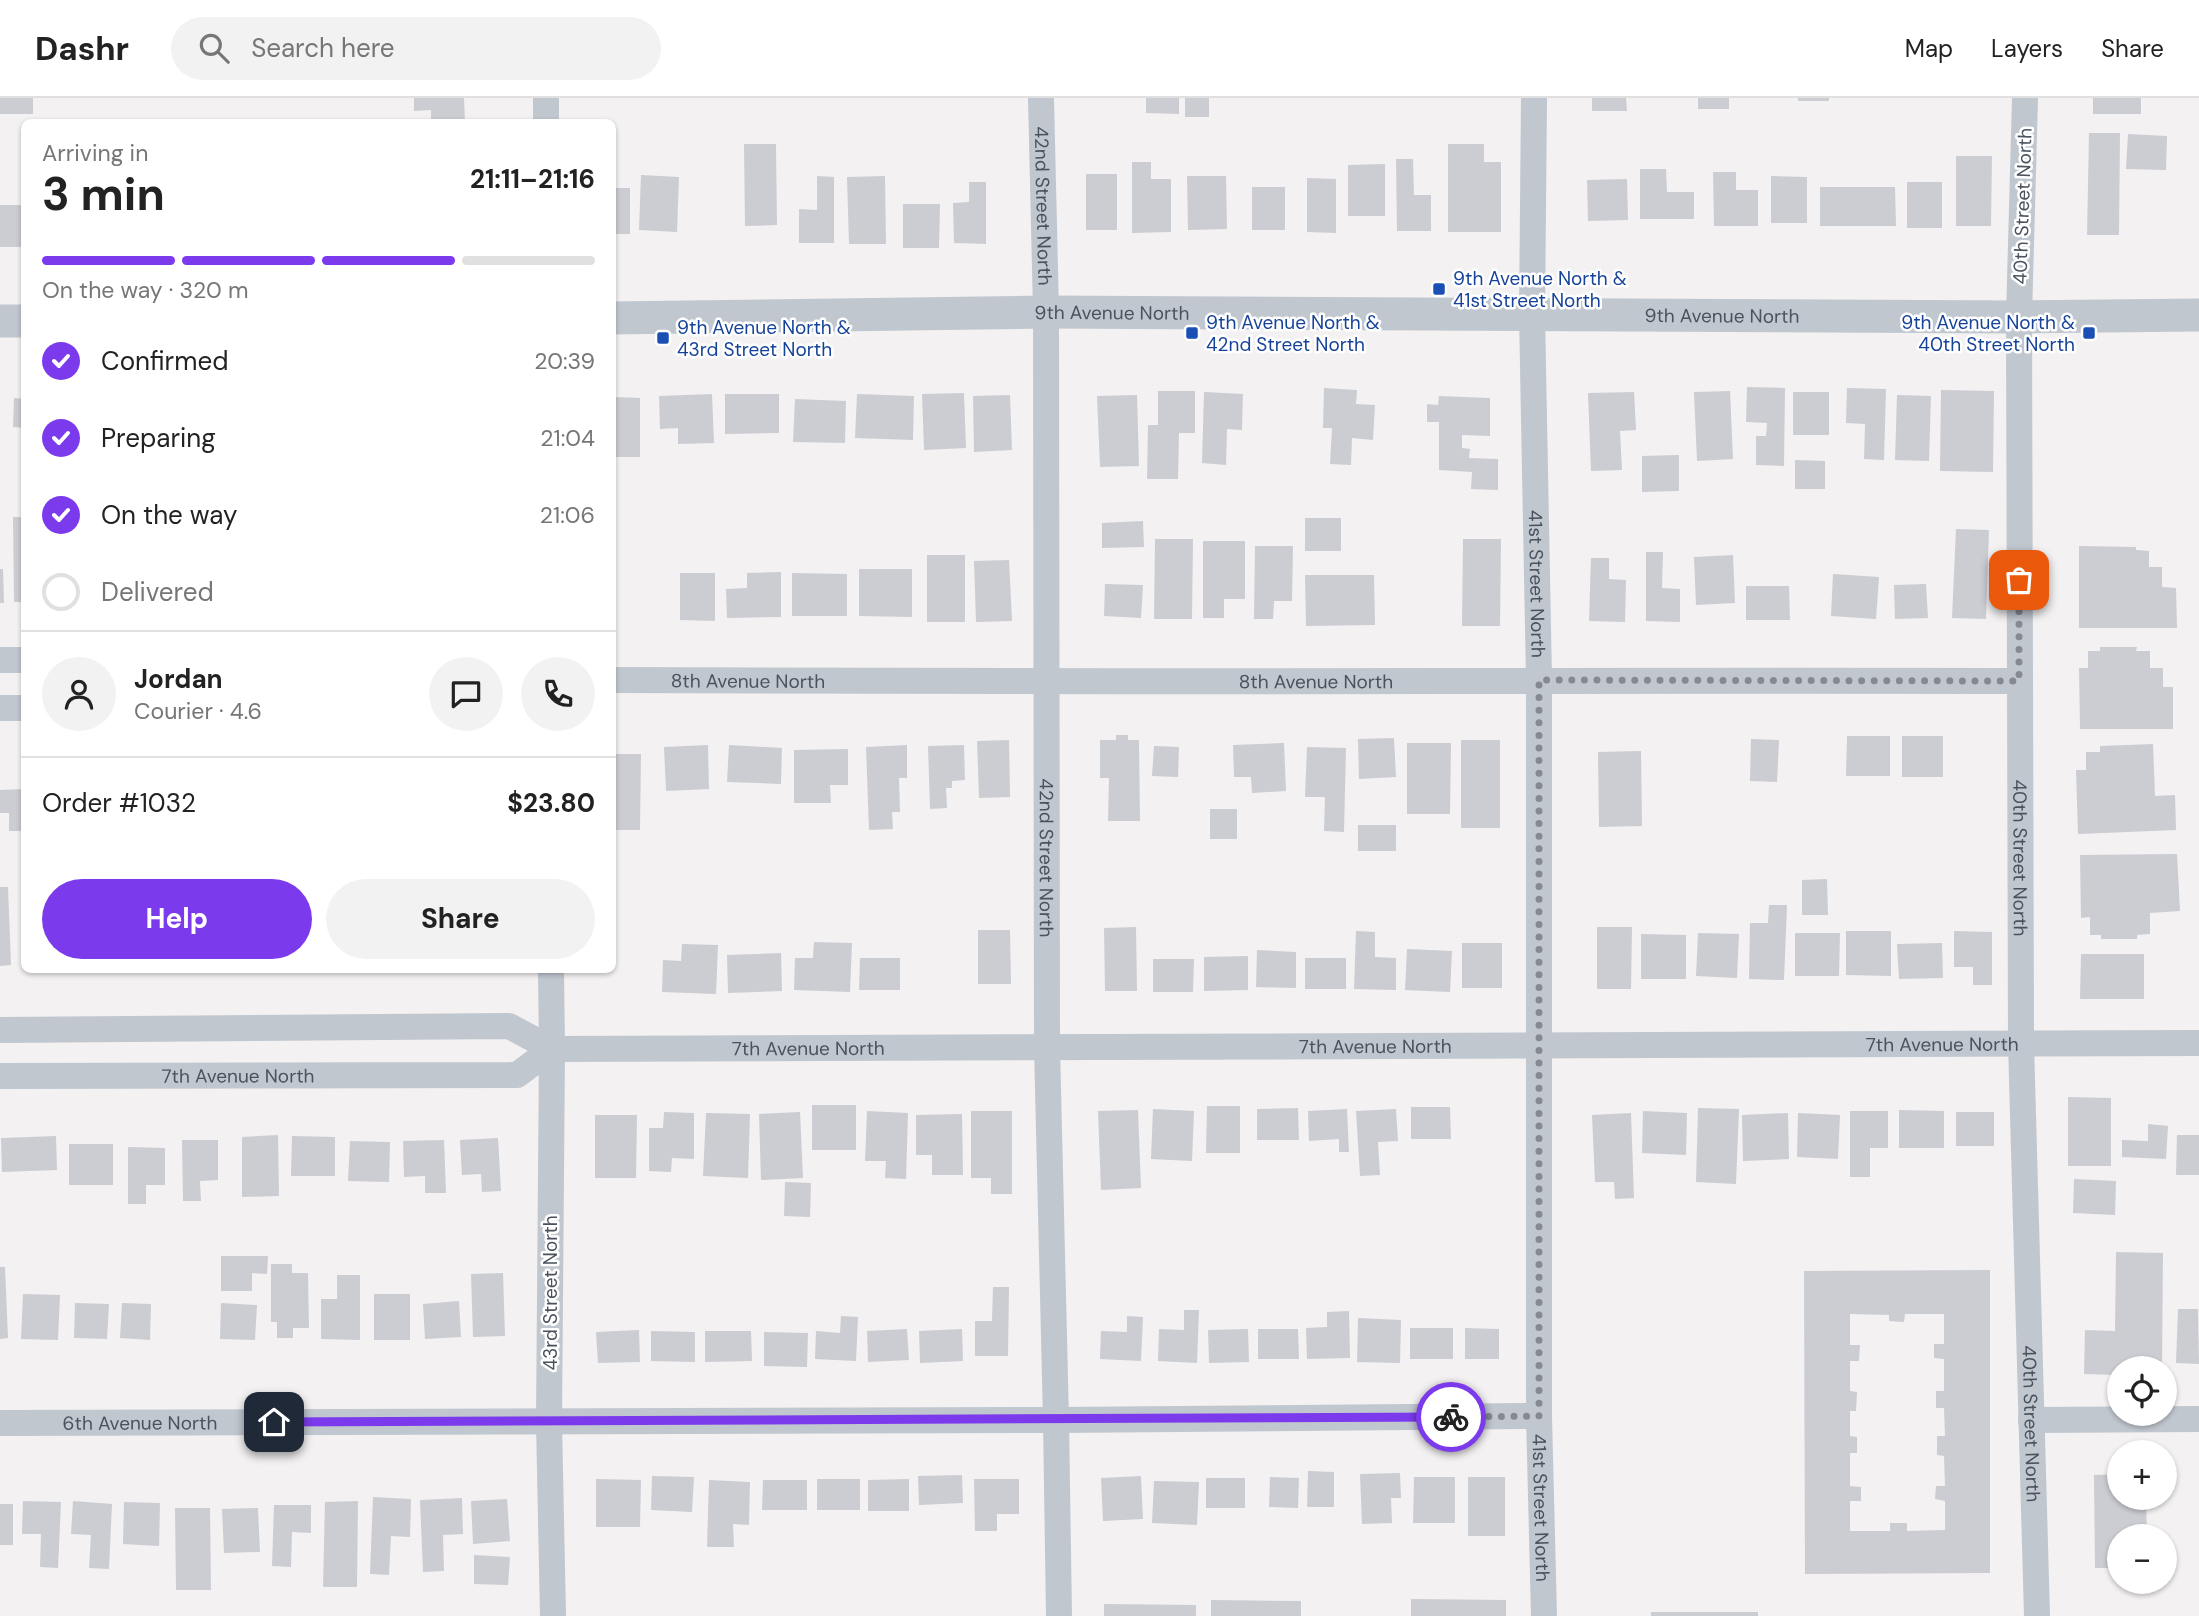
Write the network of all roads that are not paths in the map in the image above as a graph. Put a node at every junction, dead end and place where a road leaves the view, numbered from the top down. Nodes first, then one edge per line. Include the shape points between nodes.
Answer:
1 (546, 98) edge
2 (1041, 98) edge
3 (1534, 98) edge
4 (2025, 98) edge
5 (546, 119) edge
6 (1046, 312) junction
7 (1532, 314) junction
8 (2199, 315) edge
9 (2019, 317) junction
10 (616, 318) edge
11 (0, 321) edge
12 (21, 321) edge
13 (0, 660) edge
14 (21, 660) edge
15 (616, 680) edge
16 (1539, 680) junction
17 (2019, 681) junction
18 (1046, 683) junction
19 (0, 708) edge
20 (21, 708) edge
21 (551, 973) edge
22 (0, 1030) edge
23 (2021, 1043) junction
24 (2199, 1043) edge
25 (1538, 1045) junction
26 (1047, 1047) junction
27 (552, 1049) junction
28 (0, 1076) edge
29 (1539, 1416) junction
30 (2199, 1419) edge
31 (1056, 1420) junction
32 (2031, 1420) junction
33 (549, 1422) junction
34 (0, 1423) edge
35 (553, 1616) edge
36 (1059, 1616) edge
37 (1544, 1616) edge
38 (2037, 1616) edge

1 - 5 street
2 - 6 street, 42nd Street North
3 - 7 street, 41st Street North
4 - 9 street, 40th Street North
6 - 7 street, 9th Avenue North
6 - 10 street, 9th Avenue North
6 - 18 street, 42nd Street North
7 - 9 street, 9th Avenue North
7 - 16 street, 41st Street North
8 - 9 street, 9th Avenue North
9 - 17 street, 40th Street North
11 - 12 street
13 - 14 street
15 - 18 street, 8th Avenue North
16 - 17 street, 8th Avenue North
16 - 18 street, 8th Avenue North
16 - 25 street, 41st Street North
17 - 23 street, 40th Street North
18 - 26 street, 42nd Street North
19 - 20 street
21 - 27 street, 43rd Street North
22 - 27 street, 7th Avenue North via 509,1026
23 - 24 street, 7th Avenue North
23 - 25 street, 7th Avenue North
23 - 32 street, 40th Street North
25 - 26 street, 7th Avenue North
25 - 29 street, 41st Street North
26 - 27 street, 7th Avenue North
26 - 31 street, 42nd Street North
27 - 28 street, 7th Avenue North via 517,1075
27 - 33 street, 43rd Street North
29 - 31 street, 6th Avenue North
29 - 37 street, 41st Street North
30 - 32 street
31 - 33 street, 6th Avenue North
31 - 36 street, 42nd Street North
32 - 38 street, 40th Street North
33 - 34 street, 6th Avenue North
33 - 35 street, 43rd Street North

